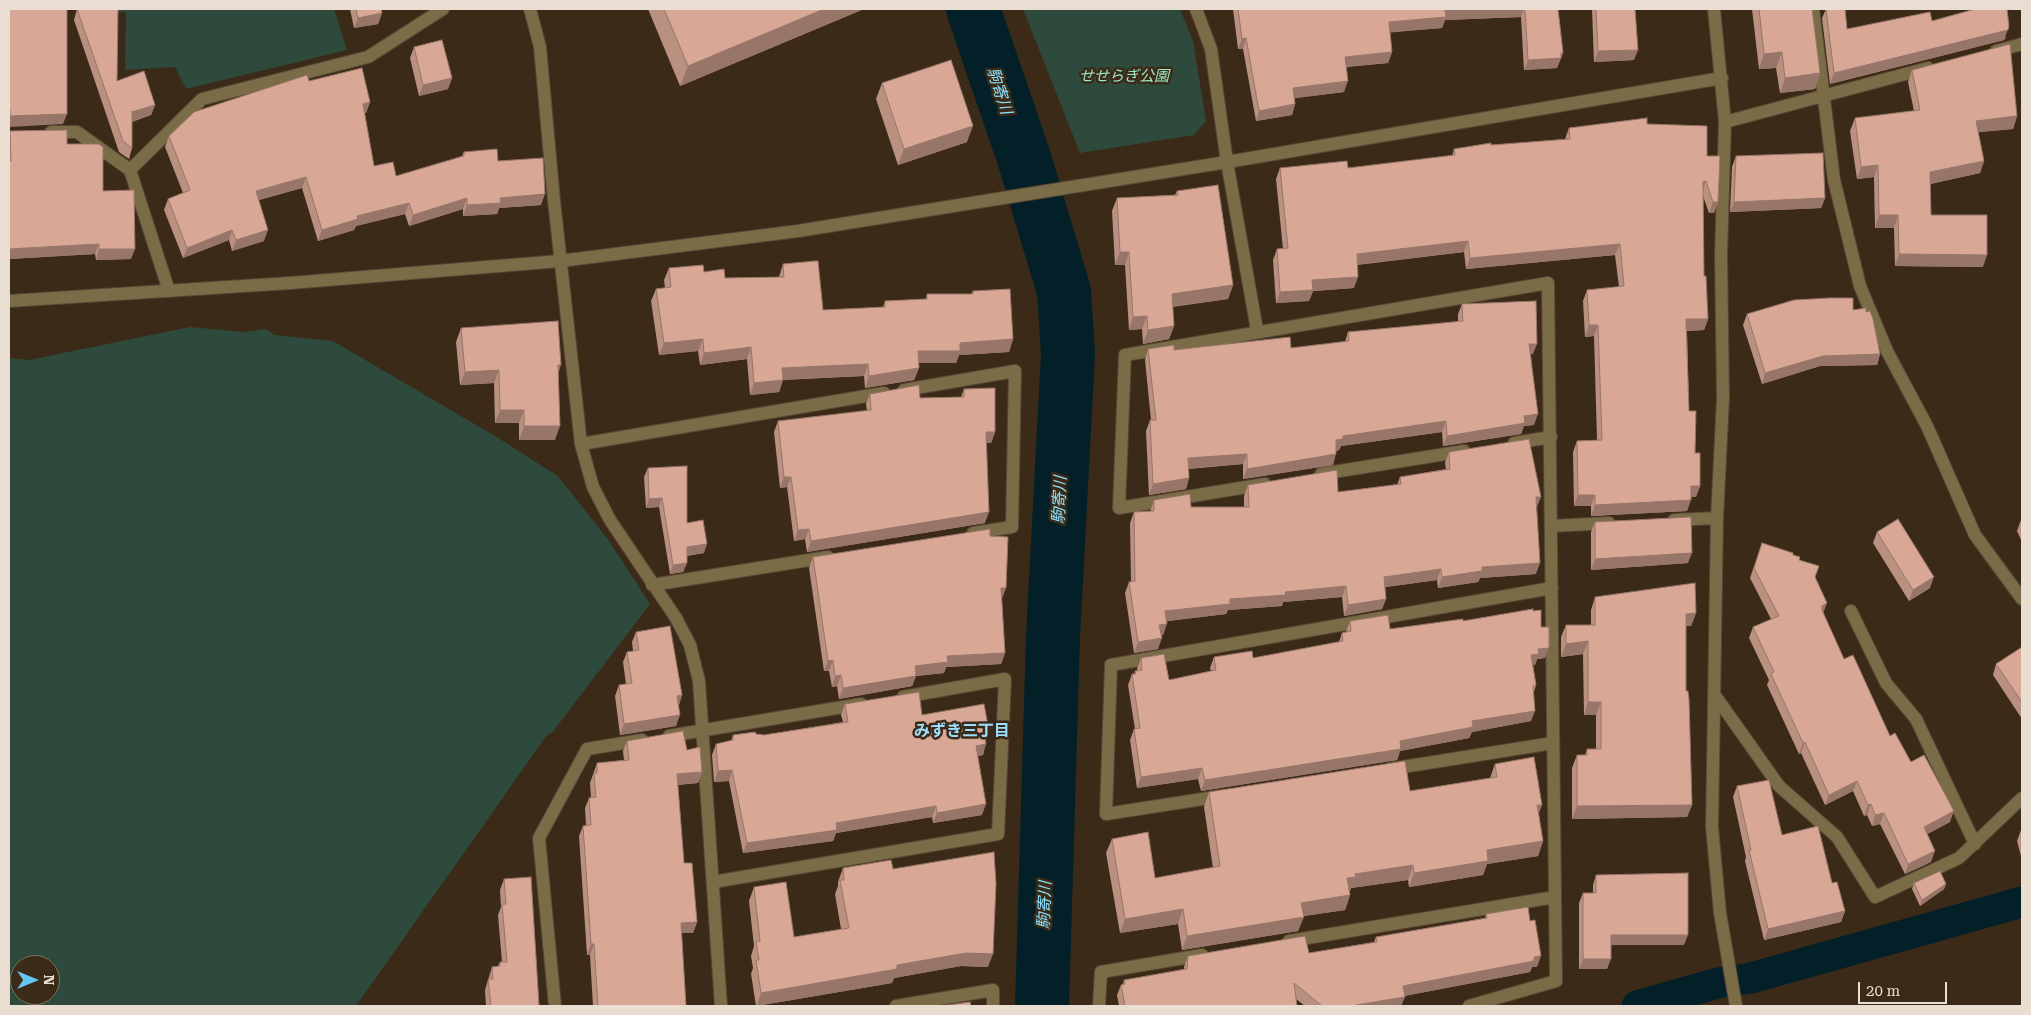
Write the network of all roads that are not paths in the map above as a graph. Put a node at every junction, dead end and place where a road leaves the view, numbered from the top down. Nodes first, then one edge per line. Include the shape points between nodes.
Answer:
1 (443, 9) edge
2 (530, 9) edge
3 (1196, 9) edge
4 (1714, 9) edge
5 (1813, 9) edge
6 (2022, 44) edge
7 (1980, 55) edge
8 (1943, 64) edge
9 (1722, 78) junction
10 (1822, 96) junction
11 (1726, 122) junction
12 (35, 133) edge
13 (1227, 162) junction
14 (130, 170) junction
15 (560, 261) junction
16 (169, 291) junction
17 (9, 301) edge
18 (1257, 330) junction
19 (1551, 437) junction
20 (581, 444) junction
21 (1502, 445) edge
22 (1472, 450) edge
23 (1306, 477) edge
24 (1276, 482) edge
25 (1717, 518) junction
26 (1658, 521) edge
27 (1619, 523) edge
28 (1552, 526) junction
29 (963, 535) edge
30 (837, 555) edge
31 (652, 585) junction
32 (1552, 588) junction
33 (2022, 600) edge
34 (1851, 611) dead end
35 (1714, 694) junction
36 (888, 699) edge
37 (869, 702) edge
38 (704, 730) junction
39 (1553, 743) junction
40 (1378, 771) edge
41 (1232, 794) edge
42 (2022, 798) edge
43 (1975, 844) junction
44 (713, 882) junction
45 (1555, 897) junction
46 (1275, 943) edge
47 (1217, 953) edge
48 (1735, 1001) edge
49 (555, 1006) edge
50 (721, 1006) edge
51 (896, 1006) edge
52 (993, 1006) edge
53 (1099, 1006) edge
54 (1469, 1006) edge

1 - 14 street via 368,57 202,99
2 - 15 street via 540,47
3 - 13 street via 1211,49
4 - 9 street
5 - 10 street
6 - 7 street
8 - 10 street
9 - 11 street
9 - 13 street
10 - 11 street
10 - 33 street via 1834,180 1864,294 1887,352 1927,426 1975,535
11 - 25 street via 1720,255 1723,398
12 - 14 street via 77,132
13 - 15 street via 798,231
13 - 18 street
14 - 16 street
15 - 16 street
15 - 20 street
16 - 17 street
18 - 19 street via 1548,283
18 - 24 street via 1125,355 1119,508
19 - 21 street
19 - 28 street
20 - 29 street via 1015,371 1012,527
20 - 31 street via 597,495
22 - 23 street
25 - 26 street
25 - 35 street
27 - 28 street
28 - 32 street
30 - 31 street
31 - 38 street via 676,618 690,645 699,682
32 - 39 street
32 - 41 street via 1111,665 1106,814
34 - 43 street via 1886,684 1916,720
35 - 43 street via 1779,786 1837,837 1874,896 1959,858
35 - 48 street via 1712,827 1720,913
36 - 44 street via 1005,679 998,834
37 - 38 street
38 - 44 street
38 - 49 street via 587,749 539,838
39 - 40 street
39 - 45 street
42 - 43 street
44 - 50 street
45 - 46 street
45 - 54 street via 1556,982
47 - 53 street via 1100,972
51 - 52 street via 993,990

